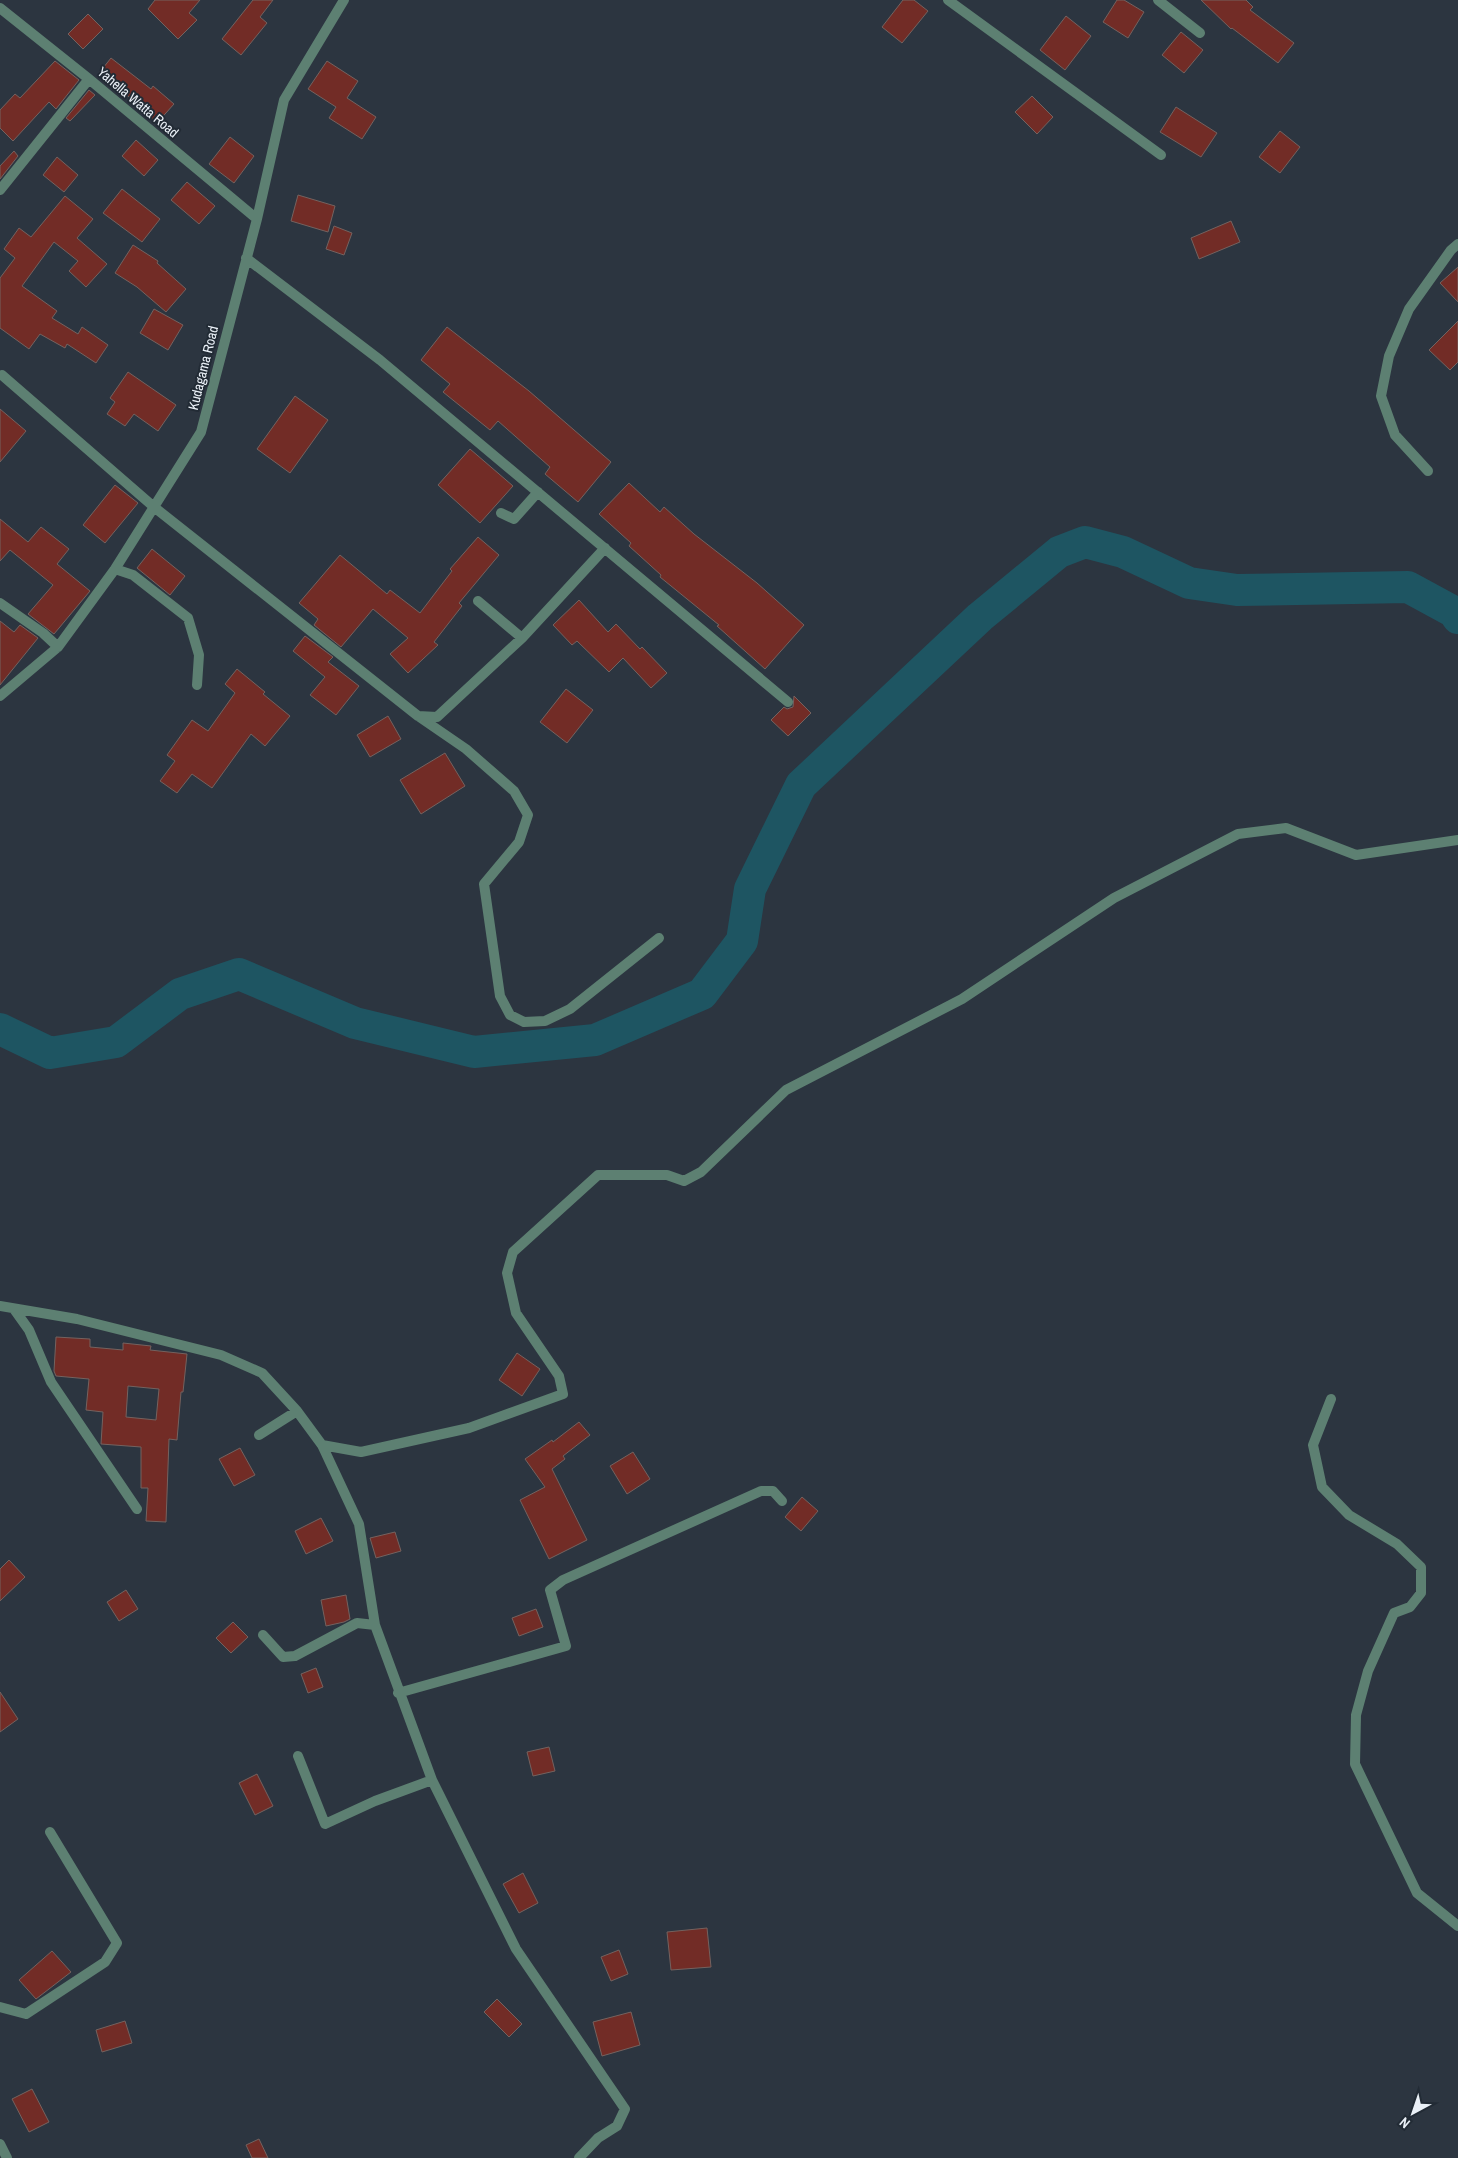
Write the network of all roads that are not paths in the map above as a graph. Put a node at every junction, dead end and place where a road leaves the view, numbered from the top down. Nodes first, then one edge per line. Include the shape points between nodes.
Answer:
1 (344, 0) edge
2 (948, 0) edge
3 (1158, 0) edge
4 (0, 8) edge
5 (1200, 32) dead end
6 (89, 79) junction
7 (1161, 155) dead end
8 (0, 190) edge
9 (257, 219) junction
10 (1458, 244) edge
11 (246, 258) junction
12 (2, 375) dead end
13 (1428, 471) dead end
14 (538, 492) junction
15 (154, 507) junction
16 (501, 513) dead end
17 (605, 548) junction
18 (115, 569) junction
19 (478, 601) dead end
20 (0, 602) edge
21 (522, 638) junction
22 (58, 647) junction
23 (196, 686) dead end
24 (0, 696) edge
25 (788, 702) dead end
26 (418, 716) junction
27 (1458, 840) edge
28 (659, 938) dead end
29 (0, 1306) edge
30 (14, 1308) junction
31 (1331, 1399) dead end
32 (297, 1411) junction
33 (260, 1435) dead end
34 (322, 1445) junction
35 (782, 1501) dead end
36 (137, 1509) dead end
37 (375, 1625) junction
38 (263, 1635) dead end
39 (398, 1693) junction
40 (298, 1756) dead end
41 (432, 1780) junction
42 (50, 1832) dead end
43 (1458, 1926) edge
44 (0, 2007) edge
45 (0, 2144) edge
46 (7, 2158) edge
47 (578, 2158) edge

1 - 9 street, Kudagama Road via 284,100
2 - 7 street
3 - 5 street
4 - 6 street, Yahella Watta Road
6 - 8 street
6 - 9 street, Yahella Watta Road
9 - 11 street, Kudagama Road
10 - 13 street via 1409,309 1389,356 1381,396 1395,435
11 - 14 street via 380,360
11 - 15 street, Kudagama Road via 201,432
12 - 15 street
14 - 16 street via 514,519
14 - 17 street
15 - 18 street, Kudagama Road
15 - 26 street
17 - 21 street
17 - 25 street
18 - 22 street, Kudagama Road
18 - 23 street via 133,575 188,618 199,655
19 - 21 street
20 - 22 street
21 - 26 street via 437,717
22 - 24 street, Kudagama Road
26 - 28 street via 466,750 514,791 528,815 519,842 484,884 500,996 510,1015 524,1022 544,1021 570,1010
27 - 34 street via 1356,855 1286,828 1238,834 1114,898 962,999 786,1090 701,1172 684,1181 667,1175 598,1175 513,1252 507,1273 516,1312 559,1376 563,1394 469,1428 361,1452
29 - 30 street
30 - 32 street via 76,1319 221,1355 262,1373
30 - 36 street via 28,1330 51,1382
31 - 43 street via 1313,1445 1322,1486 1349,1515 1397,1544 1421,1568 1421,1593 1410,1606 1394,1613 1368,1672 1356,1715 1355,1764 1417,1893
32 - 33 street
32 - 34 street
34 - 37 street via 359,1524
35 - 39 street via 773,1491 761,1491 563,1580 550,1590 566,1646
37 - 38 street via 357,1622 295,1656 283,1657
37 - 39 street
39 - 41 street
40 - 41 street via 325,1824
41 - 47 street via 516,1949 625,2109 617,2126 598,2138
42 - 44 street via 117,1944 105,1962 26,2014
45 - 46 street

